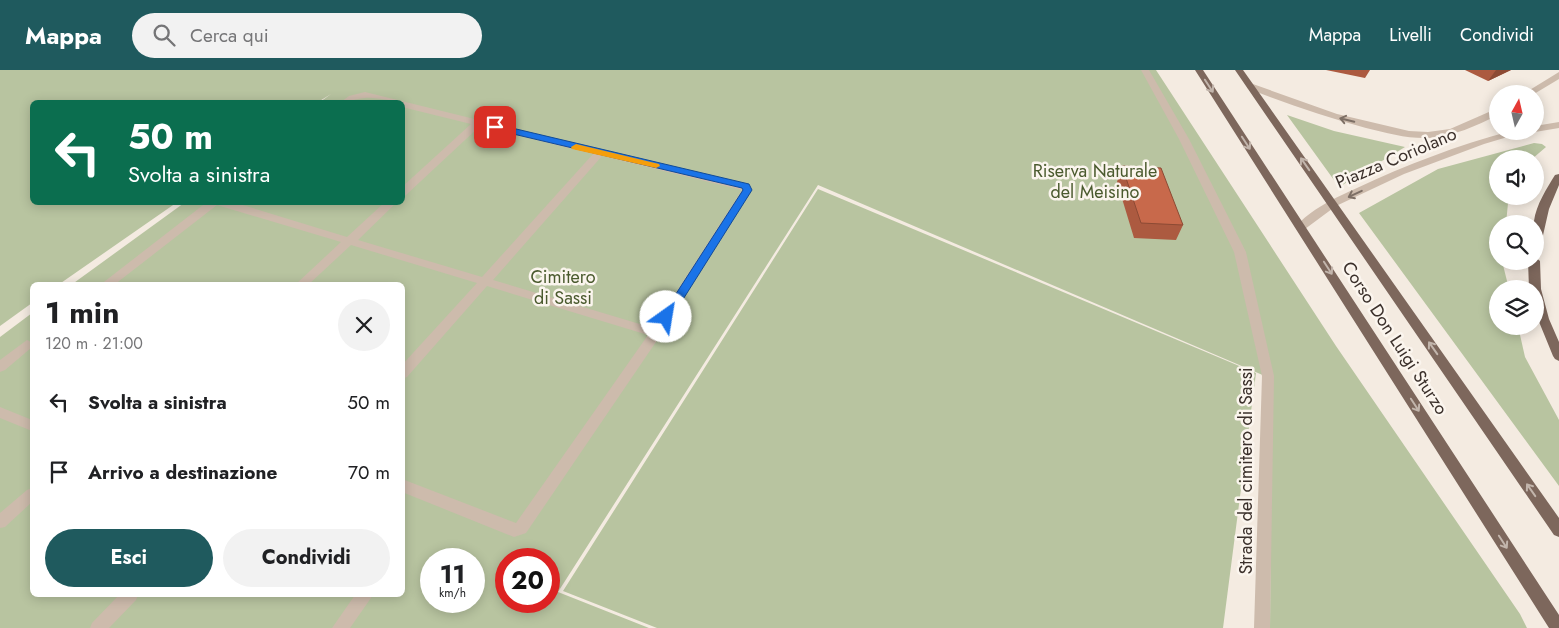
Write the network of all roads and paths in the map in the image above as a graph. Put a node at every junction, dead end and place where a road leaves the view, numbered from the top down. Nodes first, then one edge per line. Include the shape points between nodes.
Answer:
1 (1145, 70) edge
2 (1199, 70) edge
3 (1239, 70) edge
4 (1559, 75) edge
5 (1542, 85) edge
6 (1250, 86) junction
7 (349, 100) edge
8 (388, 100) edge
9 (405, 105) edge
10 (1489, 116) edge
11 (1482, 119) junction
12 (478, 123) junction
13 (1559, 125) edge
14 (1544, 128) edge
15 (1437, 135) junction
16 (1489, 140) edge
17 (1481, 142) junction
18 (600, 153) junction
19 (1559, 177) edge
20 (405, 190) edge
21 (1332, 204) junction
22 (210, 205) edge
23 (230, 205) edge
24 (389, 205) edge
25 (1541, 215) edge
26 (1302, 227) junction
27 (351, 241) junction
28 (110, 282) edge
29 (304, 282) edge
30 (487, 282) junction
31 (1544, 319) edge
32 (656, 333) junction
33 (30, 346) edge
34 (1559, 356) edge
35 (0, 367) edge
36 (405, 371) edge
37 (0, 412) edge
38 (30, 425) edge
39 (405, 486) edge
40 (30, 496) edge
41 (0, 522) edge
42 (1559, 530) edge
43 (128, 597) edge
44 (363, 597) edge
45 (98, 628) edge
46 (340, 628) edge
47 (1262, 628) edge
48 (1558, 628) edge

1 - 47 street, Strada del cimitero di Sassi via 1184,139 1240,252 1268,376
2 -> 26 main road, Corso Don Luigi Sturzo
3 - 6 main road, Corso Don Luigi Sturzo
4 - 5 street
15 -> 6 street, Piazza Coriolano via 1394,132 1310,110
21 -> 6 main road, Corso Don Luigi Sturzo
7 - 8 street via 363,94
9 - 12 street
10 - 11 street
11 - 15 street
11 - 17 street
12 - 18 street
12 - 20 street
13 - 14 street
15 - 17 street, Piazza Coriolano
16 - 17 street, Piazza Coriolano
17 -> 21 street, Piazza Coriolano via 1400,172
18 - 30 street
18 - 32 street via 745,186 747,190
19 - 25 main road via 1549,191
21 - 26 street, Piazza Coriolano
42 -> 21 main road, Corso Don Luigi Sturzo
22 - 28 street
23 - 27 street
24 - 27 street
26 -> 48 main road, Corso Don Luigi Sturzo
27 - 29 street
27 - 30 street
30 - 32 street
30 - 36 street
31 - 34 main road
32 - 39 street via 521,528 514,530
33 - 35 street
37 - 38 street
40 - 41 street
43 - 45 street
44 - 46 street

